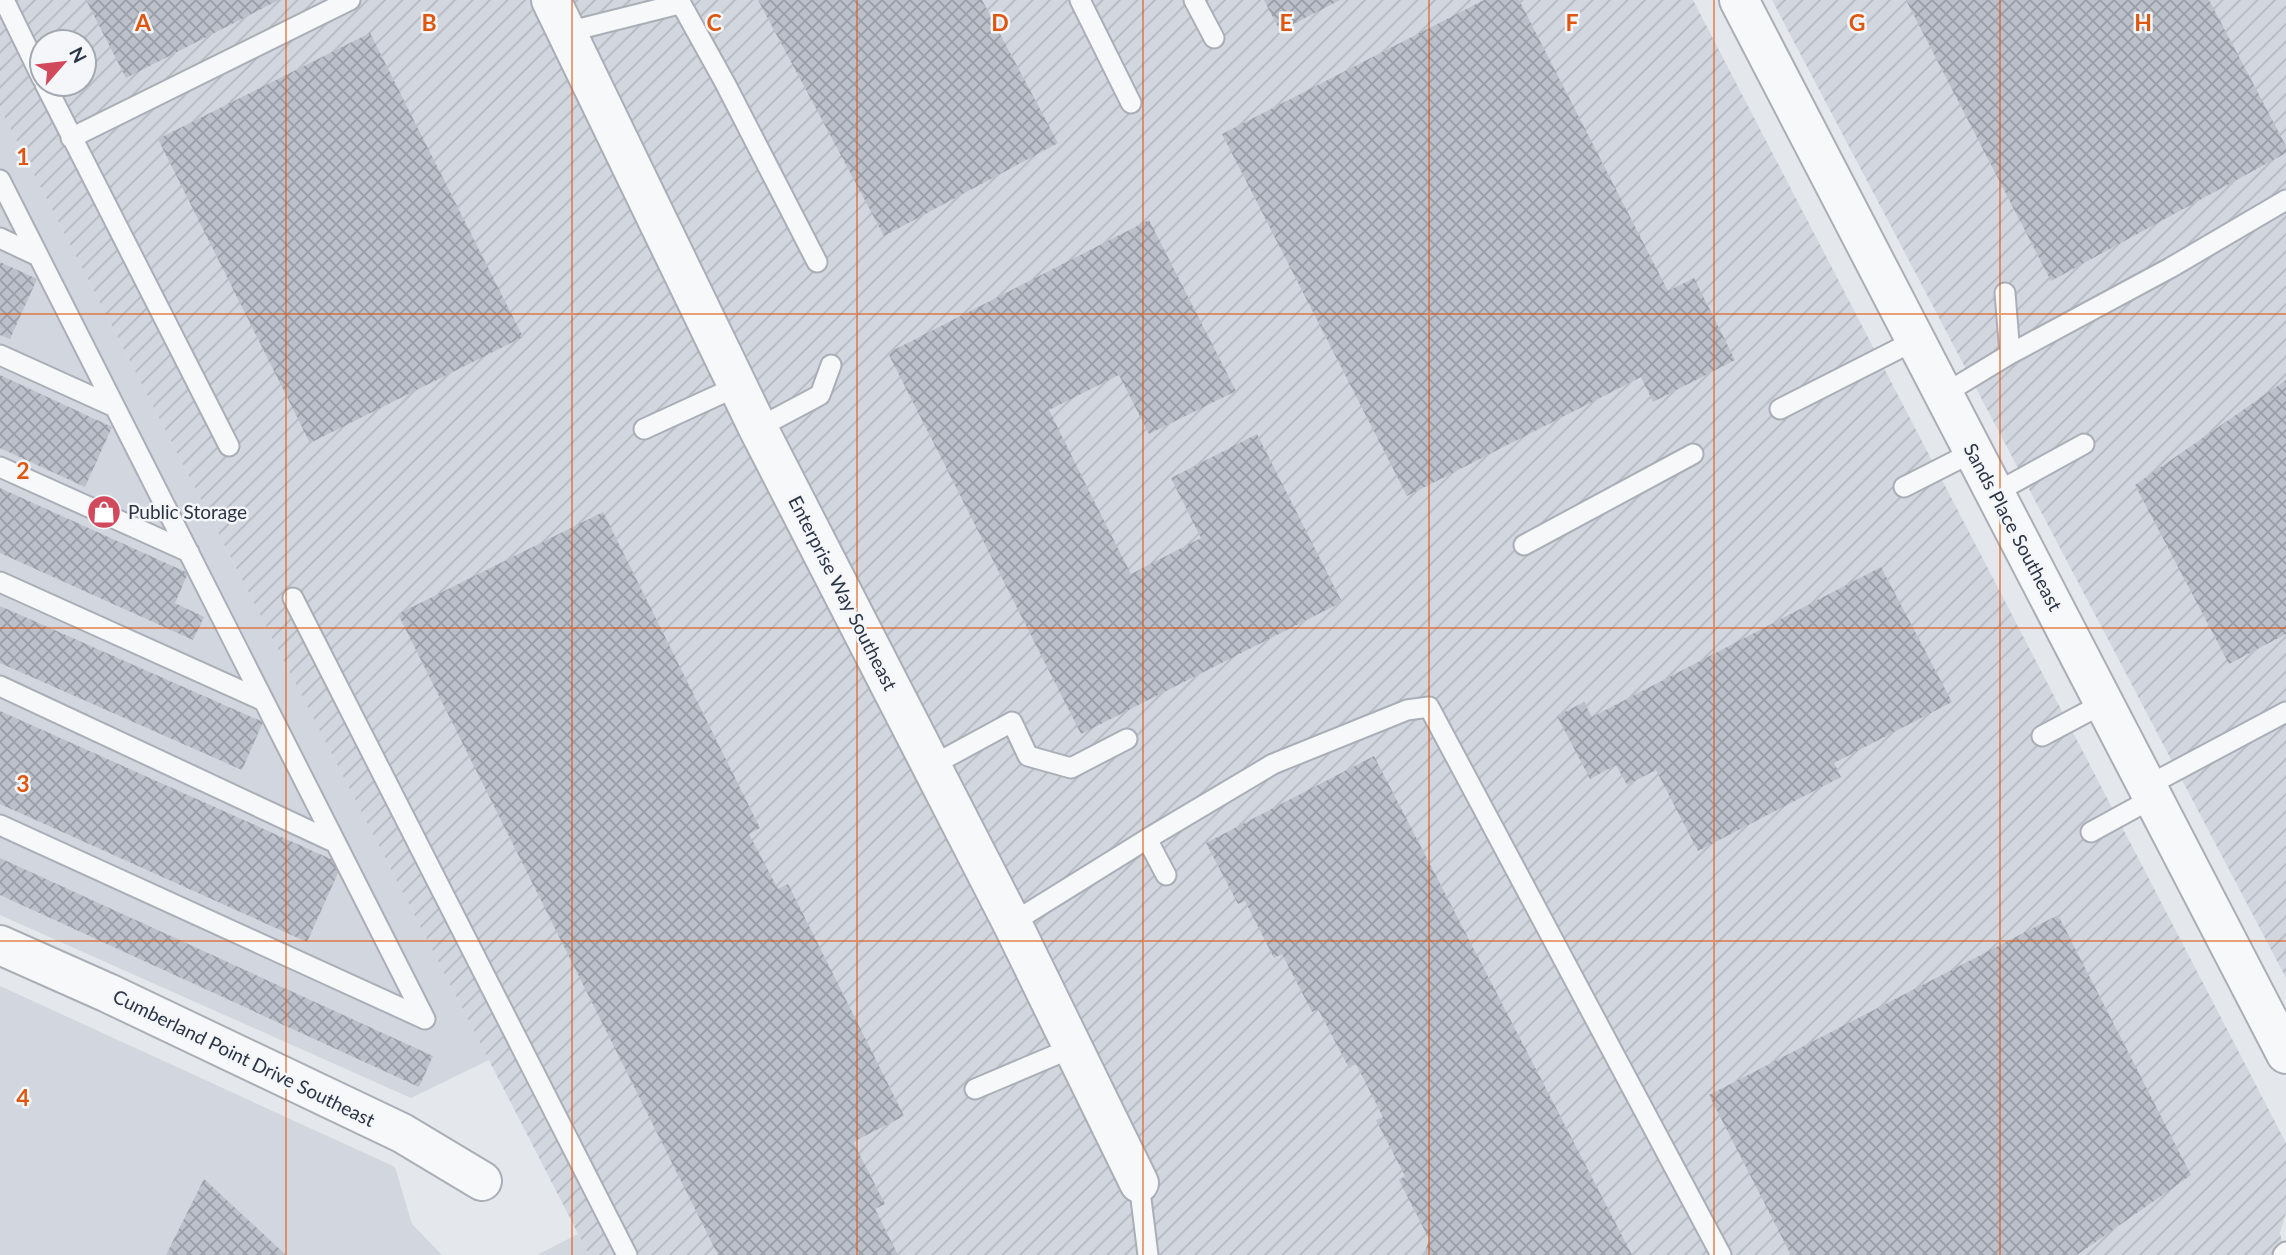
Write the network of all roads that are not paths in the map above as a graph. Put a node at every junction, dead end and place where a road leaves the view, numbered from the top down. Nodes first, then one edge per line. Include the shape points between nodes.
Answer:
1 (4, 0) edge
2 (350, 0) edge
3 (1080, 0) edge
4 (1194, 0) edge
5 (1739, 0) edge
6 (679, 2) edge
7 (559, 16) edge
8 (1213, 38) dead end
9 (28, 49) edge
10 (52, 98) edge
11 (1130, 103) dead end
12 (71, 138) junction
13 (0, 180) edge
14 (2286, 200) edge
15 (0, 238) edge
16 (38, 256) junction
17 (817, 262) dead end
18 (2005, 293) dead end
19 (1916, 340) junction
20 (2010, 354) junction
21 (0, 355) edge
22 (831, 365) dead end
23 (738, 386) junction
24 (1944, 394) junction
25 (115, 407) junction
26 (1780, 409) dead end
27 (758, 428) junction
28 (644, 429) dead end
29 (2084, 444) dead end
30 (229, 446) dead end
31 (1973, 452) junction
32 (1693, 454) dead end
33 (0, 467) edge
34 (1904, 487) dead end
35 (1995, 494) junction
36 (1524, 545) dead end
37 (189, 552) junction
38 (0, 582) edge
39 (293, 598) dead end
40 (0, 686) edge
41 (264, 701) junction
42 (2104, 703) junction
43 (2286, 712) edge
44 (2042, 736) dead end
45 (1127, 739) dead end
46 (931, 766) junction
47 (2150, 792) junction
48 (0, 825) edge
49 (2091, 832) dead end
50 (1147, 839) junction
51 (336, 843) junction
52 (1166, 875) dead end
53 (1012, 923) junction
54 (0, 944) edge
55 (1072, 1048) junction
56 (2286, 1054) edge
57 (975, 1089) dead end
58 (482, 1181) dead end
59 (1139, 1183) joint
60 (627, 1255) edge
61 (1148, 1255) edge
62 (1721, 1255) edge

1 - 9 lane
2 - 12 lane
3 - 11 lane
4 - 8 lane
5 - 19 street, Sands Place Southeast
6 - 7 lane
6 - 17 lane
7 - 23 street, Enterprise Way Southeast
10 - 12 lane
12 - 30 lane
13 - 16 lane
14 - 20 lane
15 - 16 lane
16 - 25 lane
18 - 20 lane
19 - 24 street, Sands Place Southeast
19 - 26 lane
20 - 24 lane
21 - 25 lane
22 - 27 lane via 820,395
23 - 27 street, Enterprise Way Southeast
23 - 28 lane
24 - 31 street, Sands Place Southeast
25 - 37 lane
27 - 46 street, Enterprise Way Southeast
29 - 35 lane
31 - 34 lane
31 - 35 street, Sands Place Southeast
32 - 36 lane
33 - 37 lane
35 - 42 street, Sands Place Southeast
37 - 41 lane
38 - 41 lane
39 - 60 lane
40 - 51 lane
41 - 51 lane
42 - 44 lane
42 - 47 street, Sands Place Southeast
43 - 47 lane
45 - 46 lane via 1072,768 1028,756 1012,722
46 - 53 street, Enterprise Way Southeast
47 - 49 lane
47 - 56 street, Sands Place Southeast
48 - 51 lane via 425,1019
50 - 52 lane
50 - 53 lane
50 - 62 lane via 1273,764 1407,710 1429,707
53 - 55 street, Enterprise Way Southeast
54 - 58 street, Cumberland Point Drive Southeast via 402,1133
55 - 57 lane
55 - 59 street, Enterprise Way Southeast
59 - 61 lane

